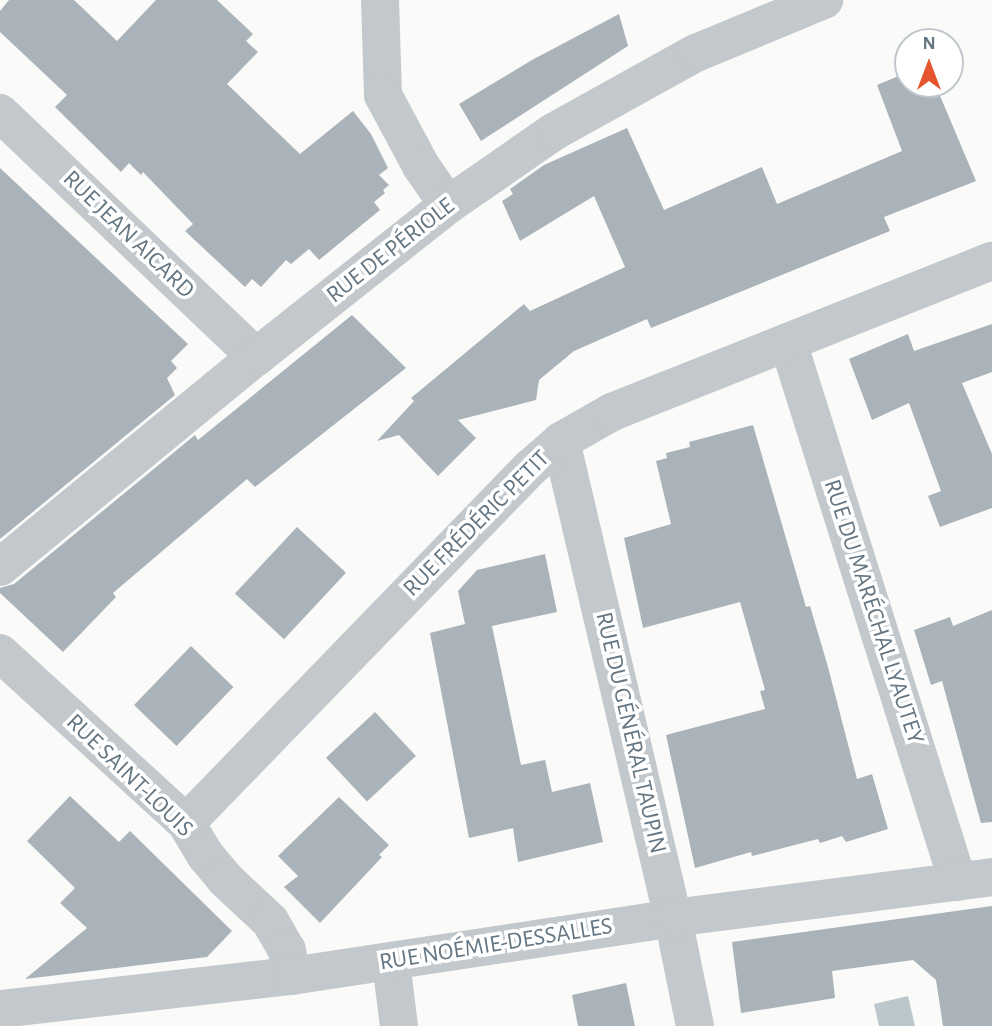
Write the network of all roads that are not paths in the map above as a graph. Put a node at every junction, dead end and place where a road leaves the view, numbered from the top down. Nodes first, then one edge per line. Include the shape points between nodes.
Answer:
1 (380, 0) edge
2 (824, 0) edge
3 (0, 113) edge
4 (448, 205) junction
5 (992, 261) edge
6 (788, 342) junction
7 (256, 357) junction
8 (561, 441) junction
9 (0, 567) edge
10 (0, 653) edge
11 (186, 824) junction
12 (975, 879) edge
13 (673, 918) junction
14 (391, 962) junction
15 (291, 976) junction
16 (0, 1009) edge
17 (399, 1026) edge
18 (695, 1026) edge

1 - 4 street via 383,95
2 - 4 street, RUE DE PÉRIOLE via 696,53 616,95
3 - 7 street, RUE JEAN AICARD
4 - 7 street, RUE DE PÉRIOLE
5 - 6 street, RUE FRÉDÉRIC PETIT
6 - 8 street, RUE FRÉDÉRIC PETIT via 611,412
6 - 12 street, RUE DU MARÉCHAL LYAUTEY
7 - 9 street, RUE DE PÉRIOLE
8 - 11 street, RUE FRÉDÉRIC PETIT
8 - 13 street, RUE DU GÉNÉRAL TAUPIN
10 - 11 street, RUE SAINT-LOUIS
11 - 15 street, RUE SAINT-LOUIS via 206,856 270,922 287,950
12 - 13 street, RUE NOÉMIE-DESSALLES
13 - 14 street, RUE NOÉMIE-DESSALLES
13 - 18 street, RUE DU GÉNÉRAL TAUPIN
14 - 15 street, RUE NOÉMIE-DESSALLES
14 - 17 street
15 - 16 street, RUE NOÉMIE-DESSALLES

